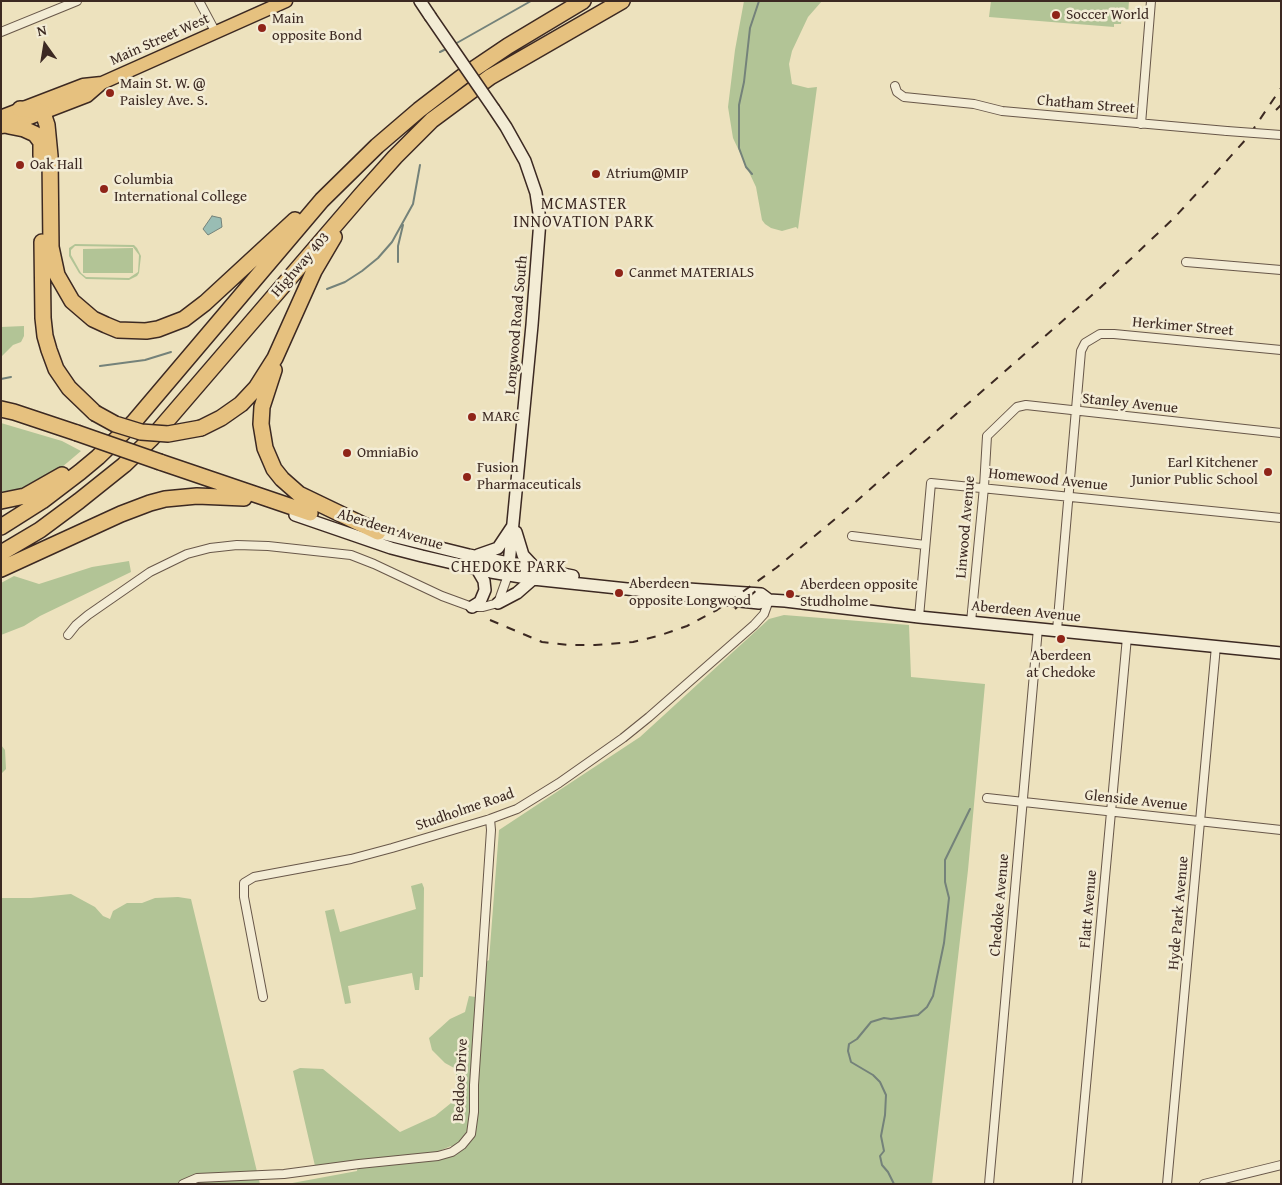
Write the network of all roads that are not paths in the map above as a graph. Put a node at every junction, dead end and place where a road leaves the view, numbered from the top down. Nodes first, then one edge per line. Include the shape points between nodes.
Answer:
1 (77, 1) edge
2 (199, 1) edge
3 (286, 1) edge
4 (420, 1) edge
5 (583, 1) edge
6 (622, 1) edge
7 (1151, 1) edge
8 (1, 32) edge
9 (216, 34) junction
10 (102, 83) junction
11 (896, 86) dead end
12 (20, 110) junction
13 (43, 113) junction
14 (4, 124) edge
15 (1140, 124) junction
16 (1281, 135) edge
17 (361, 195) junction
18 (322, 200) junction
19 (1186, 262) dead end
20 (1281, 270) edge
21 (1281, 350) edge
22 (275, 358) junction
23 (163, 388) junction
24 (1, 409) edge
25 (1075, 412) junction
26 (1, 416) edge
27 (1281, 433) edge
28 (987, 436) joint
29 (76, 437) junction
30 (157, 465) junction
31 (984, 487) junction
32 (1069, 495) junction
33 (244, 498) junction
34 (1, 501) edge
35 (310, 513) joint
36 (1281, 518) edge
37 (514, 525) junction
38 (1, 527) edge
39 (378, 532) junction
40 (852, 536) dead end
41 (925, 544) junction
42 (1, 553) edge
43 (469, 555) junction
44 (1, 569) edge
45 (477, 569) junction
46 (509, 569) junction
47 (534, 574) junction
48 (769, 600) junction
49 (498, 603) junction
50 (472, 607) junction
51 (918, 617) junction
52 (971, 622) junction
53 (1038, 628) junction
54 (1057, 630) junction
55 (68, 635) dead end
56 (1127, 637) junction
57 (1216, 646) junction
58 (1281, 652) edge
59 (987, 798) dead end
60 (1024, 802) junction
61 (1111, 812) junction
62 (490, 819) junction
63 (1201, 823) junction
64 (1281, 830) edge
65 (263, 997) dead end
66 (1281, 1165) edge
67 (183, 1184) edge
68 (989, 1184) edge
69 (1078, 1184) edge
70 (1167, 1184) edge
71 (1204, 1184) edge

1 - 8 street
2 - 9 street
3 - 9 main road, Main Street West
4 - 37 main road, Longwood Road South, bridge via 506,127 525,161 536,193 540,220 537,273
5 - 18 highway, Highway 403 via 508,46 440,93 377,146
6 - 17 highway, Highway 403 via 490,77 460,98 432,120
7 - 15 street
9 - 10 main road, Main Street West
10 - 12 main road, Main Street West via 83,85
10 - 13 main road, Main Street West via 87,96
11 - 15 street, Chatham Street via 897,92 904,97
12 - 13 highway
12 - 14 main road, Main Street West via 5,115
13 - 14 main road, Main Street West
13 - 18 highway via 50,156 52,246 57,275 72,301 82,311 118,330 158,330 184,319 294,220
14 - 22 highway, bridge via 32,132 40,142 45,336 56,369 69,388 95,413 140,432 174,433 201,428 241,404 256,388
15 - 16 street, Chatham Street, bridge
17 - 22 highway via 314,272
17 - 42 highway, Highway 403 via 152,438 79,501
18 - 23 highway, Highway 403
19 - 20 street
21 - 25 street, Herkimer Street via 1100,334 1085,343 1081,351
22 - 39 highway via 262,407 261,424 265,448 274,469 299,494
23 - 34 highway via 68,471 25,496
23 - 38 highway, Highway 403 via 98,457 42,501
24 - 29 highway
25 - 27 street, Stanley Avenue
25 - 28 street, Stanley Avenue via 1021,406
25 - 32 street
26 - 29 highway
28 - 31 street, Linwood Avenue
29 - 30 highway
30 - 33 highway
30 - 35 highway
31 - 32 street, Homewood Avenue
31 - 41 street, Homewood Avenue via 931,482
31 - 52 street, Linwood Avenue
32 - 36 street, Homewood Avenue
32 - 54 street
33 - 44 highway via 196,496 150,503
33 - 45 main road, Aberdeen Avenue via 391,548
35 - 39 main road, Aberdeen Avenue
37 - 43 main road via 498,548 488,553
37 - 46 main road, Longwood Road South
37 - 47 main road via 523,555
39 - 43 main road, Aberdeen Avenue
40 - 41 street
41 - 51 street
43 - 46 main road, Aberdeen Avenue
45 - 46 main road, Aberdeen Avenue
45 - 50 main road via 485,590 480,602
46 - 47 main road, Aberdeen Avenue
46 - 49 street, Longwood Road South
47 - 48 main road, Aberdeen Avenue via 761,594
47 - 49 main road via 517,593
48 - 51 main road, Aberdeen Avenue
48 - 62 street, Studholme Road via 764,614 754,625 623,738 517,809
49 - 50 street
50 - 55 street via 351,555 268,546 231,546 187,554 150,572 88,615
51 - 52 main road, Aberdeen Avenue
52 - 53 main road, Aberdeen Avenue
53 - 54 main road, Aberdeen Avenue
53 - 60 street, Chedoke Avenue
54 - 56 main road, Aberdeen Avenue
56 - 57 main road, Aberdeen Avenue
56 - 61 street, Flatt Avenue
57 - 58 main road, Aberdeen Avenue
57 - 63 street, Hyde Park Avenue
59 - 60 street, Glenside Avenue
60 - 61 street, Glenside Avenue
60 - 68 street, Chedoke Avenue
61 - 63 street, Glenside Avenue
61 - 69 street, Flatt Avenue
62 - 65 street, Studholme Road via 351,859 254,877 244,883
62 - 67 street, Beddoe Drive via 492,830 474,1112 471,1134 462,1145 438,1156 284,1174 197,1178
63 - 64 street, Glenside Avenue
63 - 70 street, Hyde Park Avenue
66 - 71 street

